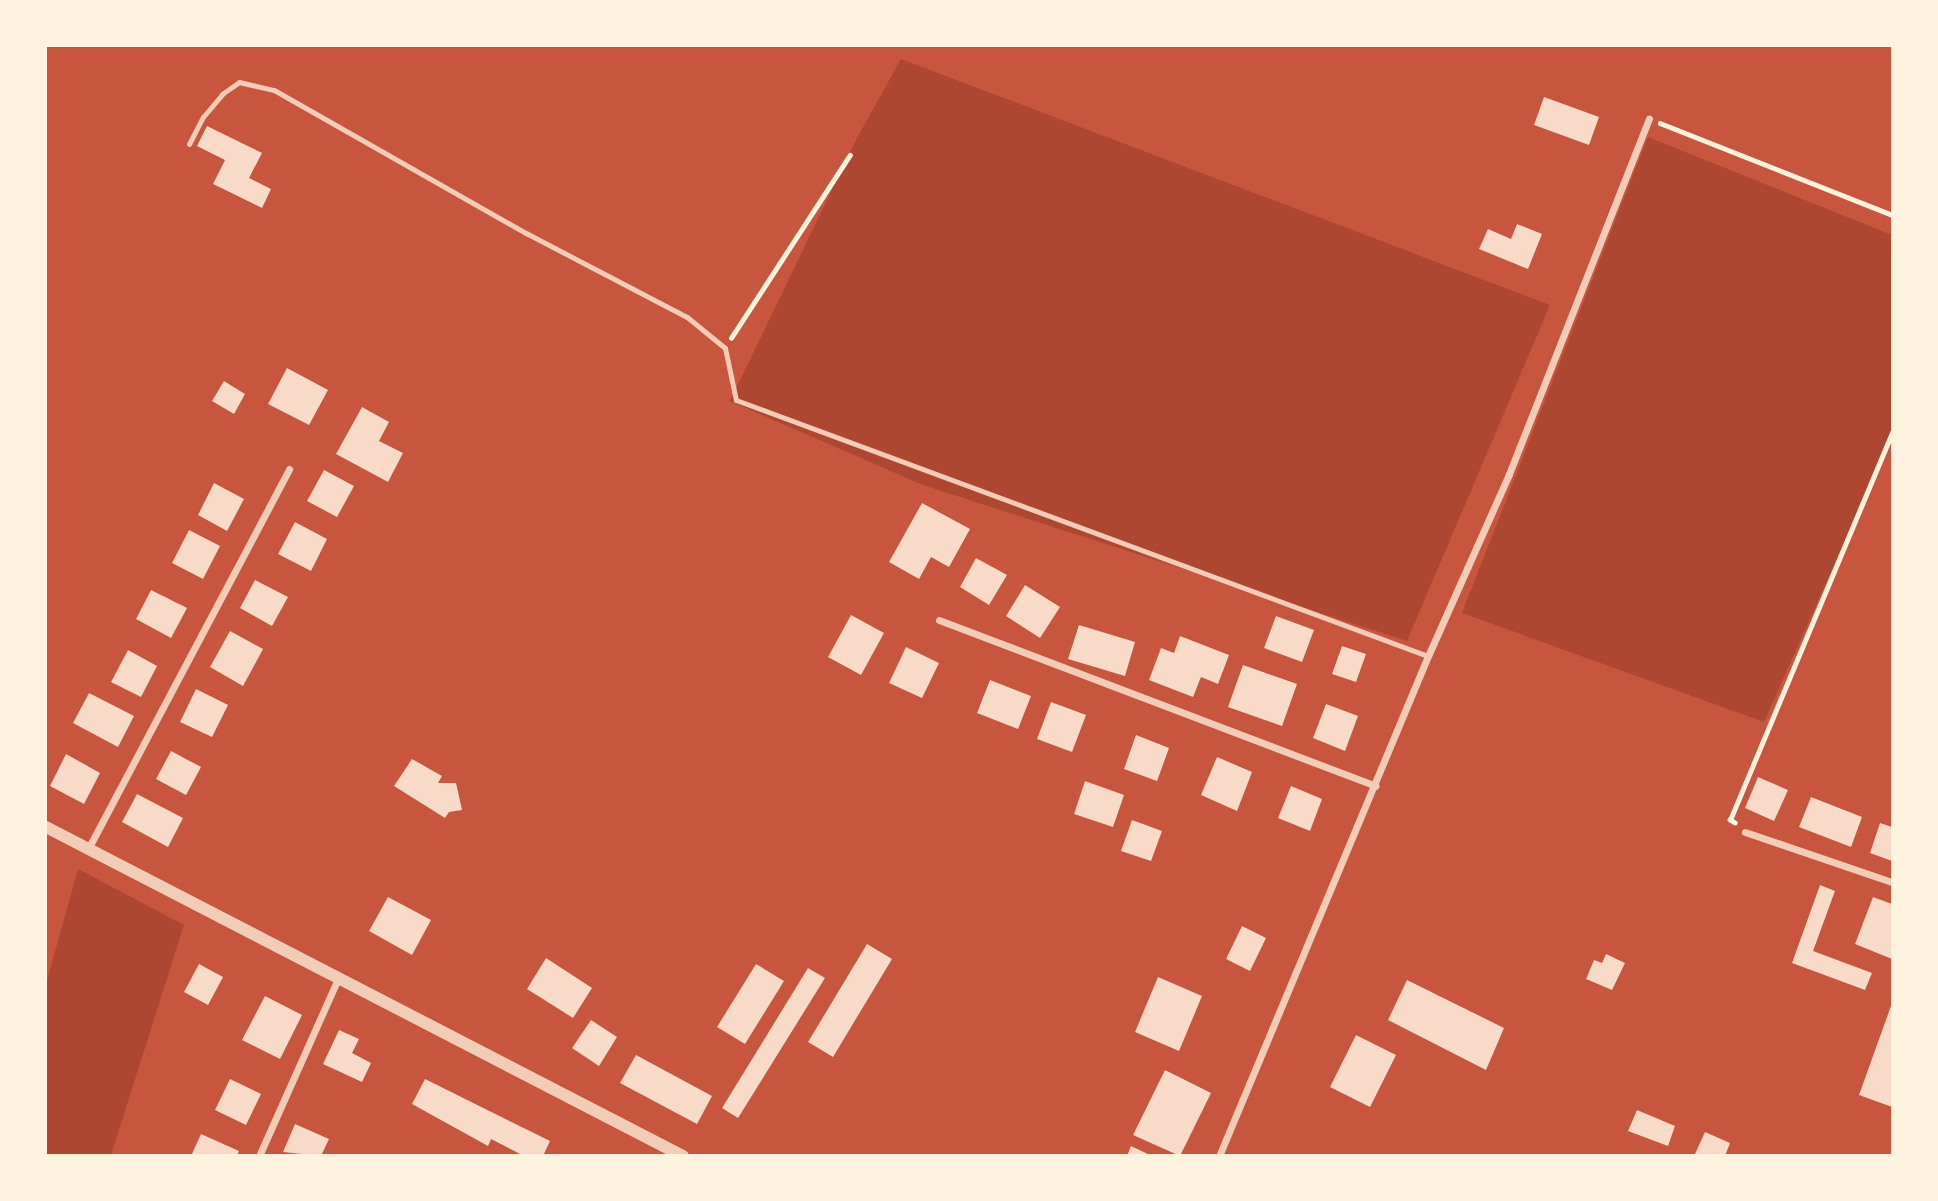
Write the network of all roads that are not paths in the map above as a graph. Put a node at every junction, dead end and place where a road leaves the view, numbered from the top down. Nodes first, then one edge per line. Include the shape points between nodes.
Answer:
1 (1649, 119) road end
2 (189, 144) dead end
3 (289, 469) dead end
4 (939, 620) dead end
5 (1428, 656) junction
6 (1376, 786) junction
7 (46, 827) edge
8 (1745, 832) road end
9 (88, 850) junction
10 (1892, 882) edge
11 (337, 981) junction
12 (676, 1154) edge
13 (259, 1156) edge
14 (1219, 1156) edge

1 - 5 street via 1510,474
2 - 5 lane via 216,102 239,82 274,90 526,233 687,317 725,348 736,400
3 - 9 street
4 - 6 street
5 - 6 street
6 - 14 street
7 - 9 street
8 - 10 street
9 - 11 street
11 - 12 street
11 - 13 street

